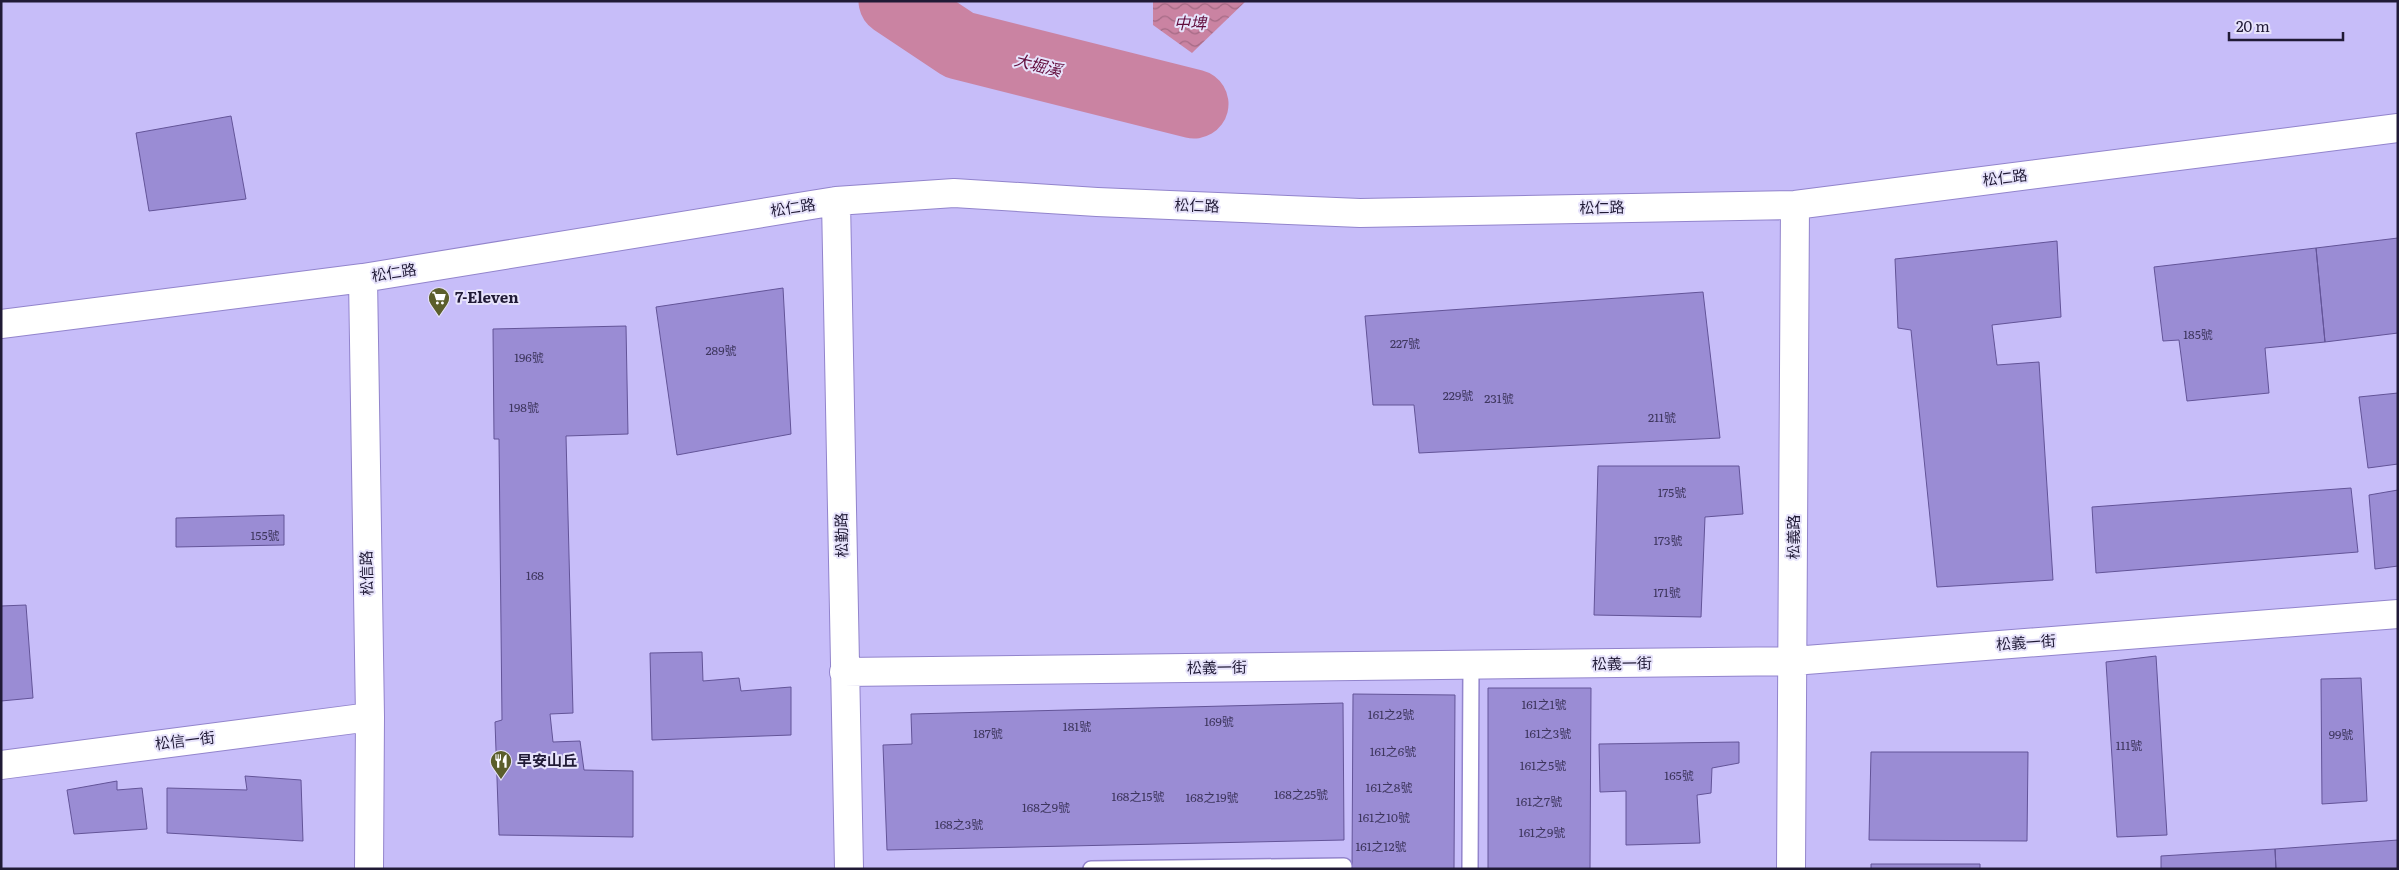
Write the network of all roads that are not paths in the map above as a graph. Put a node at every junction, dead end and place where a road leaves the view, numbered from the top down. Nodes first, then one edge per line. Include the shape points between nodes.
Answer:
1 (2398, 128) edge
2 (836, 201) junction
3 (1795, 205) junction
4 (363, 278) junction
5 (1, 324) edge
6 (2398, 614) edge
7 (1793, 661) junction
8 (1471, 665) junction
9 (844, 672) junction
10 (370, 717) junction
11 (1, 764) edge
12 (1344, 866) dead end
13 (369, 869) edge
14 (849, 869) edge
15 (1091, 869) edge
16 (1470, 869) edge
17 (1791, 869) edge

1 - 3 street, 松仁路
2 - 3 street, 松仁路 via 954,193 1360,213
2 - 4 street, 松仁路
2 - 9 street, 松勤路
3 - 7 street, 松義路
4 - 5 street, 松仁路
4 - 10 street, 松信路
6 - 7 street, 松義一街
7 - 8 street, 松義一街
7 - 17 street, 松義路
8 - 9 street, 松義一街
8 - 16 lane
9 - 14 street, 松勤路
10 - 11 street, 松信一街
10 - 13 street, 松信路
12 - 15 lane

